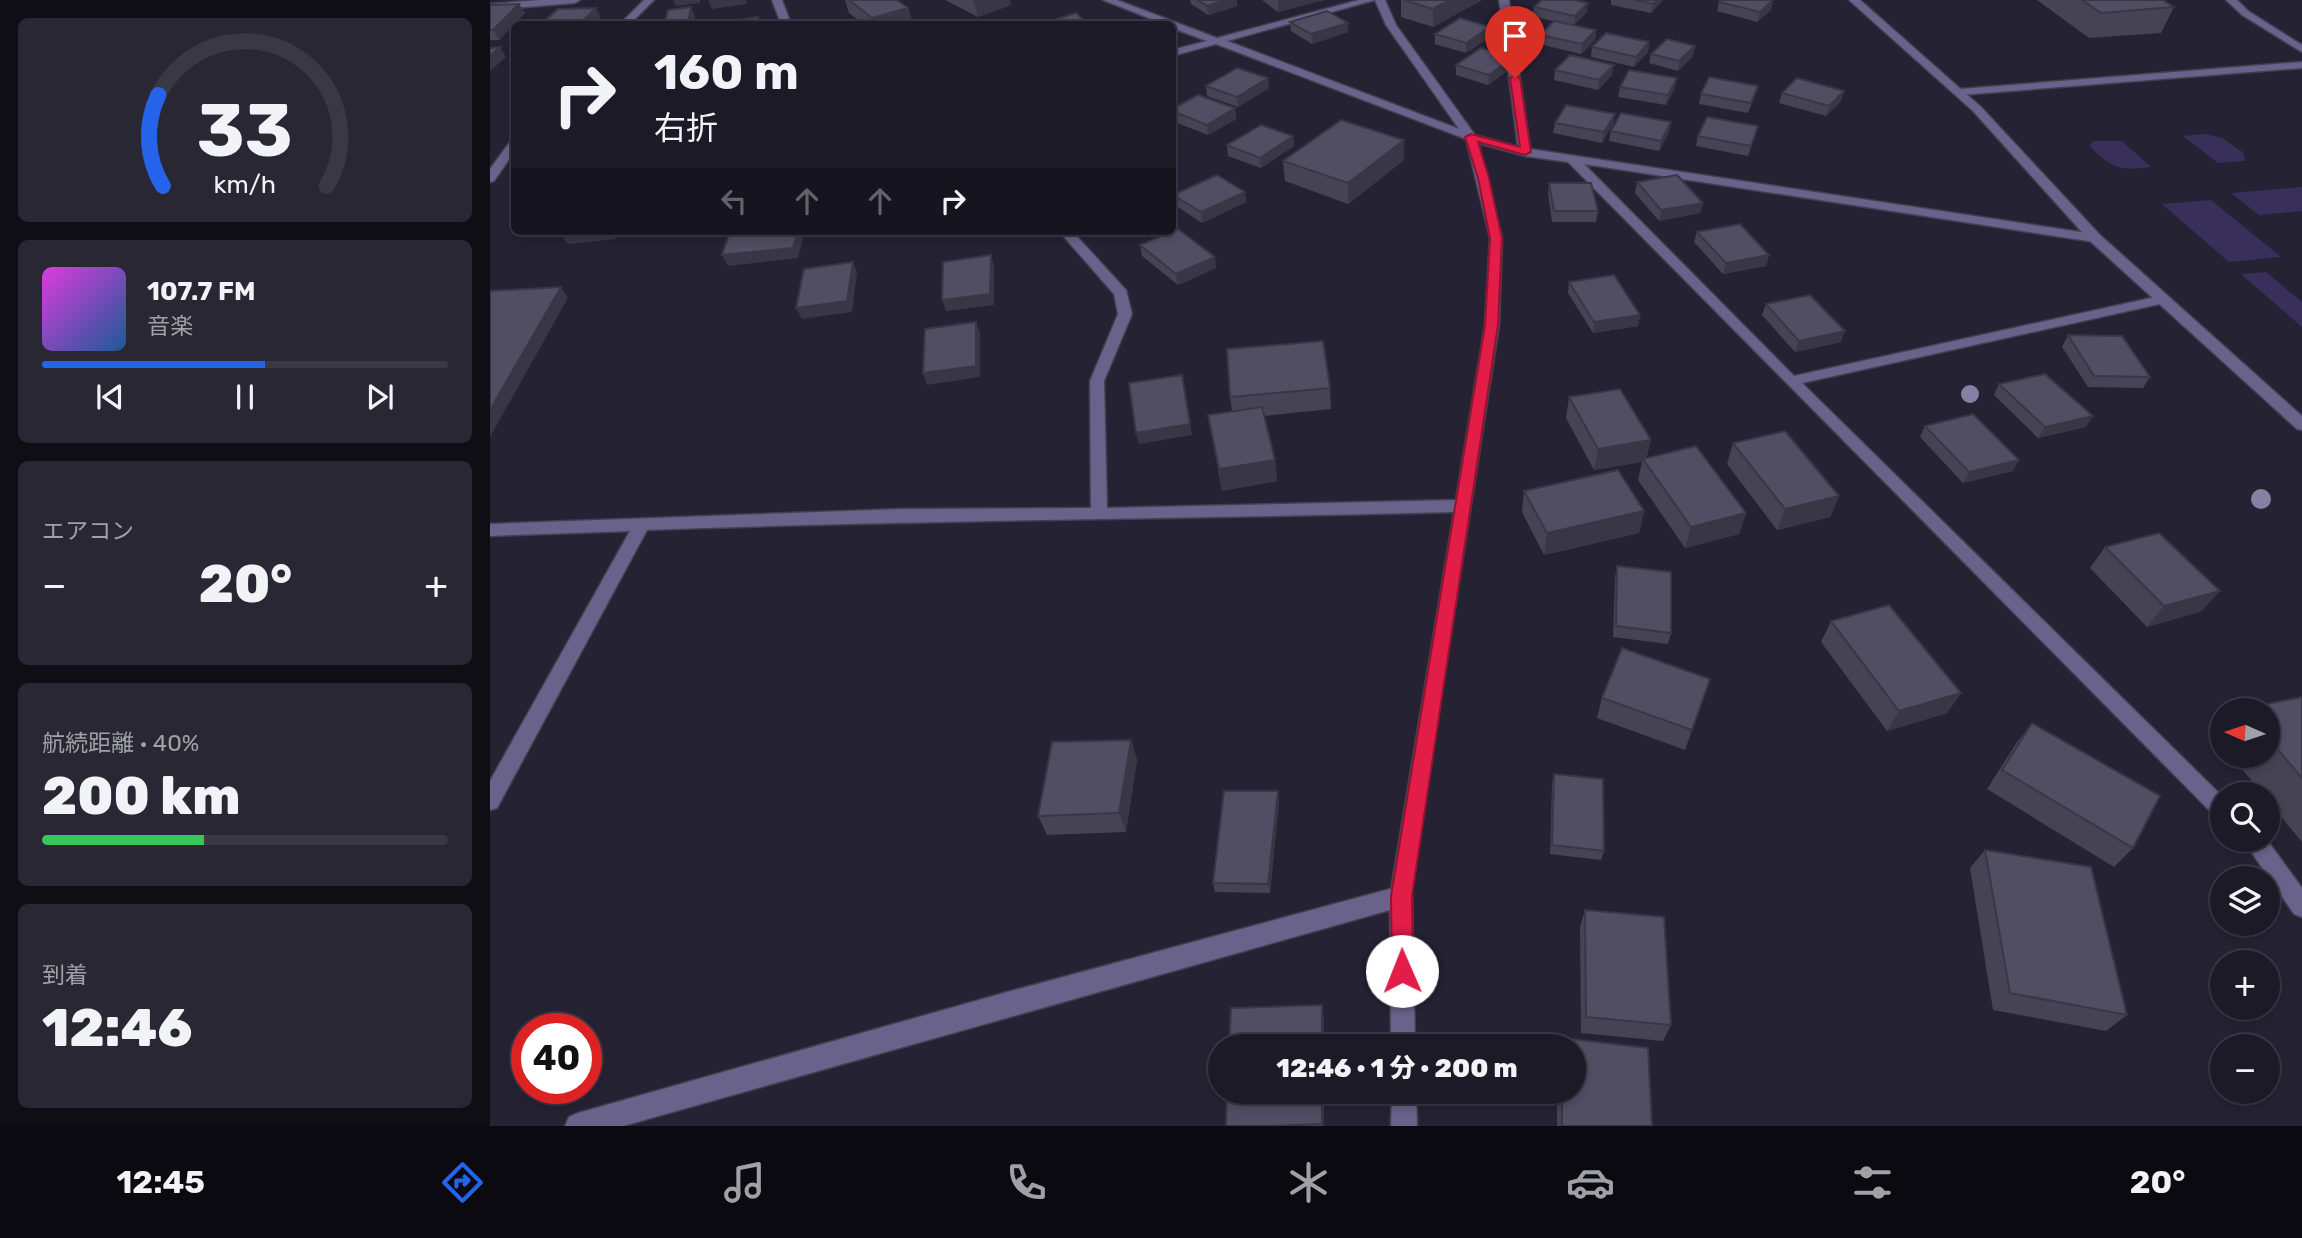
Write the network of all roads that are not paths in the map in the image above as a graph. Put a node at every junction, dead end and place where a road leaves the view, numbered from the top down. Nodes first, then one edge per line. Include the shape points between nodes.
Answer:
1 (575, 0) edge
2 (649, 0) edge
3 (777, 0) edge
4 (1108, 0) edge
5 (1370, 0) edge
6 (1380, 0) edge
7 (1504, 0) edge
8 (1854, 0) edge
9 (2231, 0) edge
10 (490, 7) edge
11 (628, 21) edge
12 (785, 21) edge
13 (1165, 21) edge
14 (1176, 25) edge
15 (1217, 40) junction
16 (2302, 49) edge
17 (1176, 52) edge
18 (2302, 65) edge
19 (1960, 92) junction
20 (1471, 137) junction
21 (511, 148) edge
22 (1525, 152) junction
23 (1571, 158) junction
24 (490, 178) edge
25 (1069, 235) edge
26 (2095, 239) junction
27 (2161, 300) junction
28 (1791, 381) junction
29 (2302, 425) edge
30 (1462, 506) junction
31 (1099, 514) junction
32 (642, 524) junction
33 (490, 530) edge
34 (2210, 797) edge
35 (490, 801) edge
36 (2263, 852) edge
37 (1401, 896) junction
38 (2302, 906) edge
39 (1403, 1034) edge
40 (1404, 1104) edge
41 (578, 1126) edge
42 (1404, 1126) edge

1 - 10 street
2 - 11 street
3 - 12 street
4 - 13 street
5 - 15 street
6 - 20 street via 1391,25
7 - 22 street
8 - 19 street
9 - 16 street
14 - 15 street
15 - 17 street
15 - 20 street
18 - 19 street
19 - 26 street
20 - 22 street
20 - 30 street via 1496,238 1492,325
21 - 24 street
22 - 23 street
23 - 26 street
23 - 28 street
25 - 31 street via 1121,293 1125,314 1097,381
26 - 27 street
27 - 28 street
27 - 29 street
28 - 34 street
30 - 31 street
30 - 37 street
31 - 32 street
32 - 33 street
32 - 35 street
36 - 38 street
37 - 39 street
37 - 41 street
40 - 42 street

